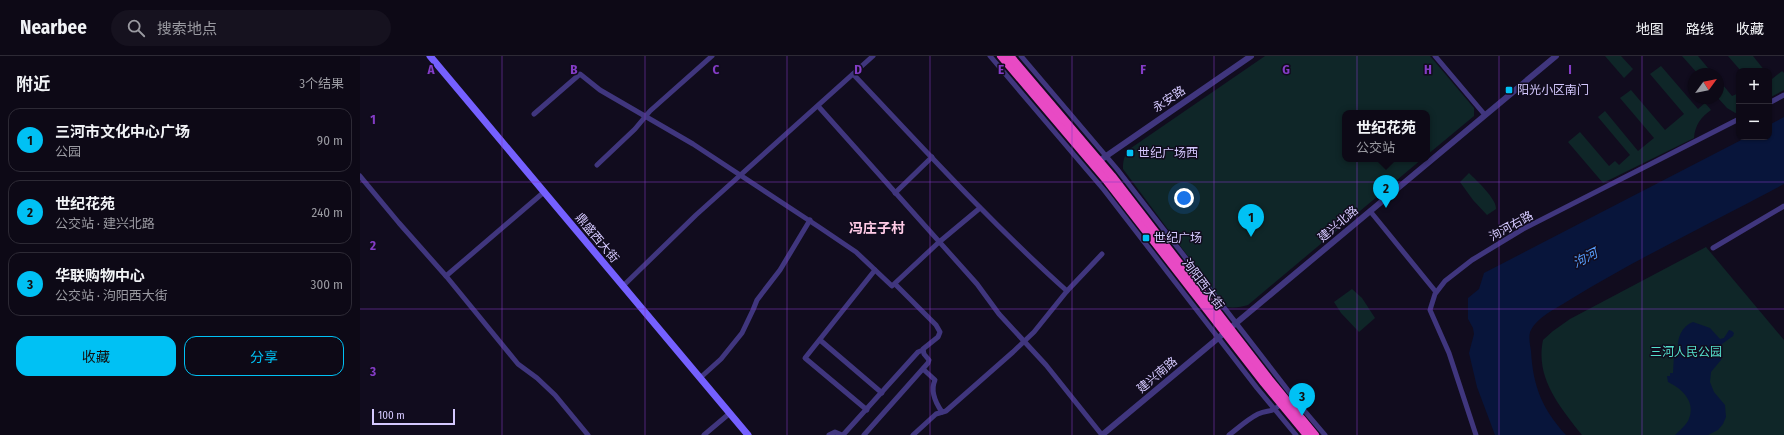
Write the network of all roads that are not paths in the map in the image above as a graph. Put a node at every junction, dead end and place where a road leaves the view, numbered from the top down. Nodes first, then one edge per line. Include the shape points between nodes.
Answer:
1 (430, 56) edge
2 (712, 56) edge
3 (873, 56) edge
4 (990, 56) edge
5 (1001, 56) edge
6 (1010, 56) edge
7 (1021, 56) edge
8 (1251, 56) edge
9 (1435, 56) edge
10 (1556, 56) edge
11 (853, 74) junction
12 (1784, 95) edge
13 (1772, 101) edge
14 (818, 106) junction
15 (534, 114) dead end
16 (1485, 115) junction
17 (646, 117) junction
18 (1736, 120) edge
19 (932, 157) junction
20 (1103, 158) junction
21 (1430, 161) edge
22 (1429, 162) edge
23 (597, 165) dead end
24 (741, 175) junction
25 (360, 176) edge
26 (544, 192) junction
27 (895, 193) junction
28 (1784, 206) edge
29 (980, 208) junction
30 (1370, 211) junction
31 (810, 220) junction
32 (938, 243) junction
33 (1713, 248) dead end
34 (1102, 254) dead end
35 (875, 270) junction
36 (446, 276) junction
37 (895, 284) junction
38 (623, 286) junction
39 (1067, 291) junction
40 (1436, 292) junction
41 (1227, 331) junction
42 (820, 340) junction
43 (1024, 342) junction
44 (923, 350) junction
45 (923, 369) junction
46 (700, 378) junction
47 (882, 393) junction
48 (1278, 407) junction
49 (867, 410) junction
50 (942, 412) junction
51 (730, 413) junction
52 (588, 435) edge
53 (704, 435) edge
54 (748, 435) edge
55 (829, 435) edge
56 (843, 435) edge
57 (864, 435) edge
58 (913, 435) edge
59 (1102, 435) edge
60 (1229, 435) edge
61 (1296, 435) edge
62 (1306, 435) edge
63 (1315, 435) edge
64 (1325, 435) edge
65 (1476, 435) edge

1 - 26 main road, 鼎盛西大街
2 - 17 street
3 - 11 street
4 - 41 street
5 - 41 highway, 泃阳西大街 via 1112,187
6 - 20 highway, 泃阳西大街
7 - 20 street
8 - 20 street, 永安路
9 - 16 street
10 - 16 street, 建兴北路
11 - 14 street
11 - 19 street
12 - 13 street
14 - 24 street
14 - 27 street
15 - 17 street via 580,74 600,90
16 - 21 street, 建兴北路
17 - 23 street via 636,130
17 - 24 street
18 - 40 street, 泃河右路 via 1517,232 1449,276
19 - 27 street
19 - 29 street
20 - 41 highway, 泃阳西大街
22 - 30 street, 建兴北路
24 - 31 street
24 - 38 street
25 - 36 street
26 - 36 street
26 - 38 main road, 鼎盛西大街
27 - 32 street
28 - 33 street
29 - 32 street
29 - 39 street
30 - 40 street
30 - 41 street, 建兴北路
31 - 35 street via 856,252
31 - 46 street via 780,270 757,300 742,332 721,359
32 - 37 street
32 - 43 street via 977,284
34 - 39 street
35 - 37 street via 892,286
35 - 42 street
36 - 52 street via 518,364 555,395
37 - 44 street via 940,330 938,336
38 - 46 main road, 鼎盛西大街
39 - 43 street
40 - 65 street, 泃河右路 via 1430,306 1432,316 1449,353
41 - 48 highway, 泃阳西大街
41 - 59 street, 建兴南路
41 - 63 highway, 泃阳西大街
41 - 64 street via 1297,402
42 - 47 street
42 - 49 street via 805,358
43 - 50 street
43 - 59 street via 1046,365
44 - 45 street via 929,362
44 - 47 street via 918,352
45 - 50 street via 935,380 932,389 935,402
45 - 57 street
46 - 51 main road, 鼎盛西大街
47 - 49 street
48 - 60 street via 1256,415
48 - 61 street
48 - 62 highway, 泃阳西大街
49 - 56 street
50 - 58 street via 936,414
51 - 53 street
51 - 54 main road, 鼎盛西大街
55 - 56 street via 835,432

